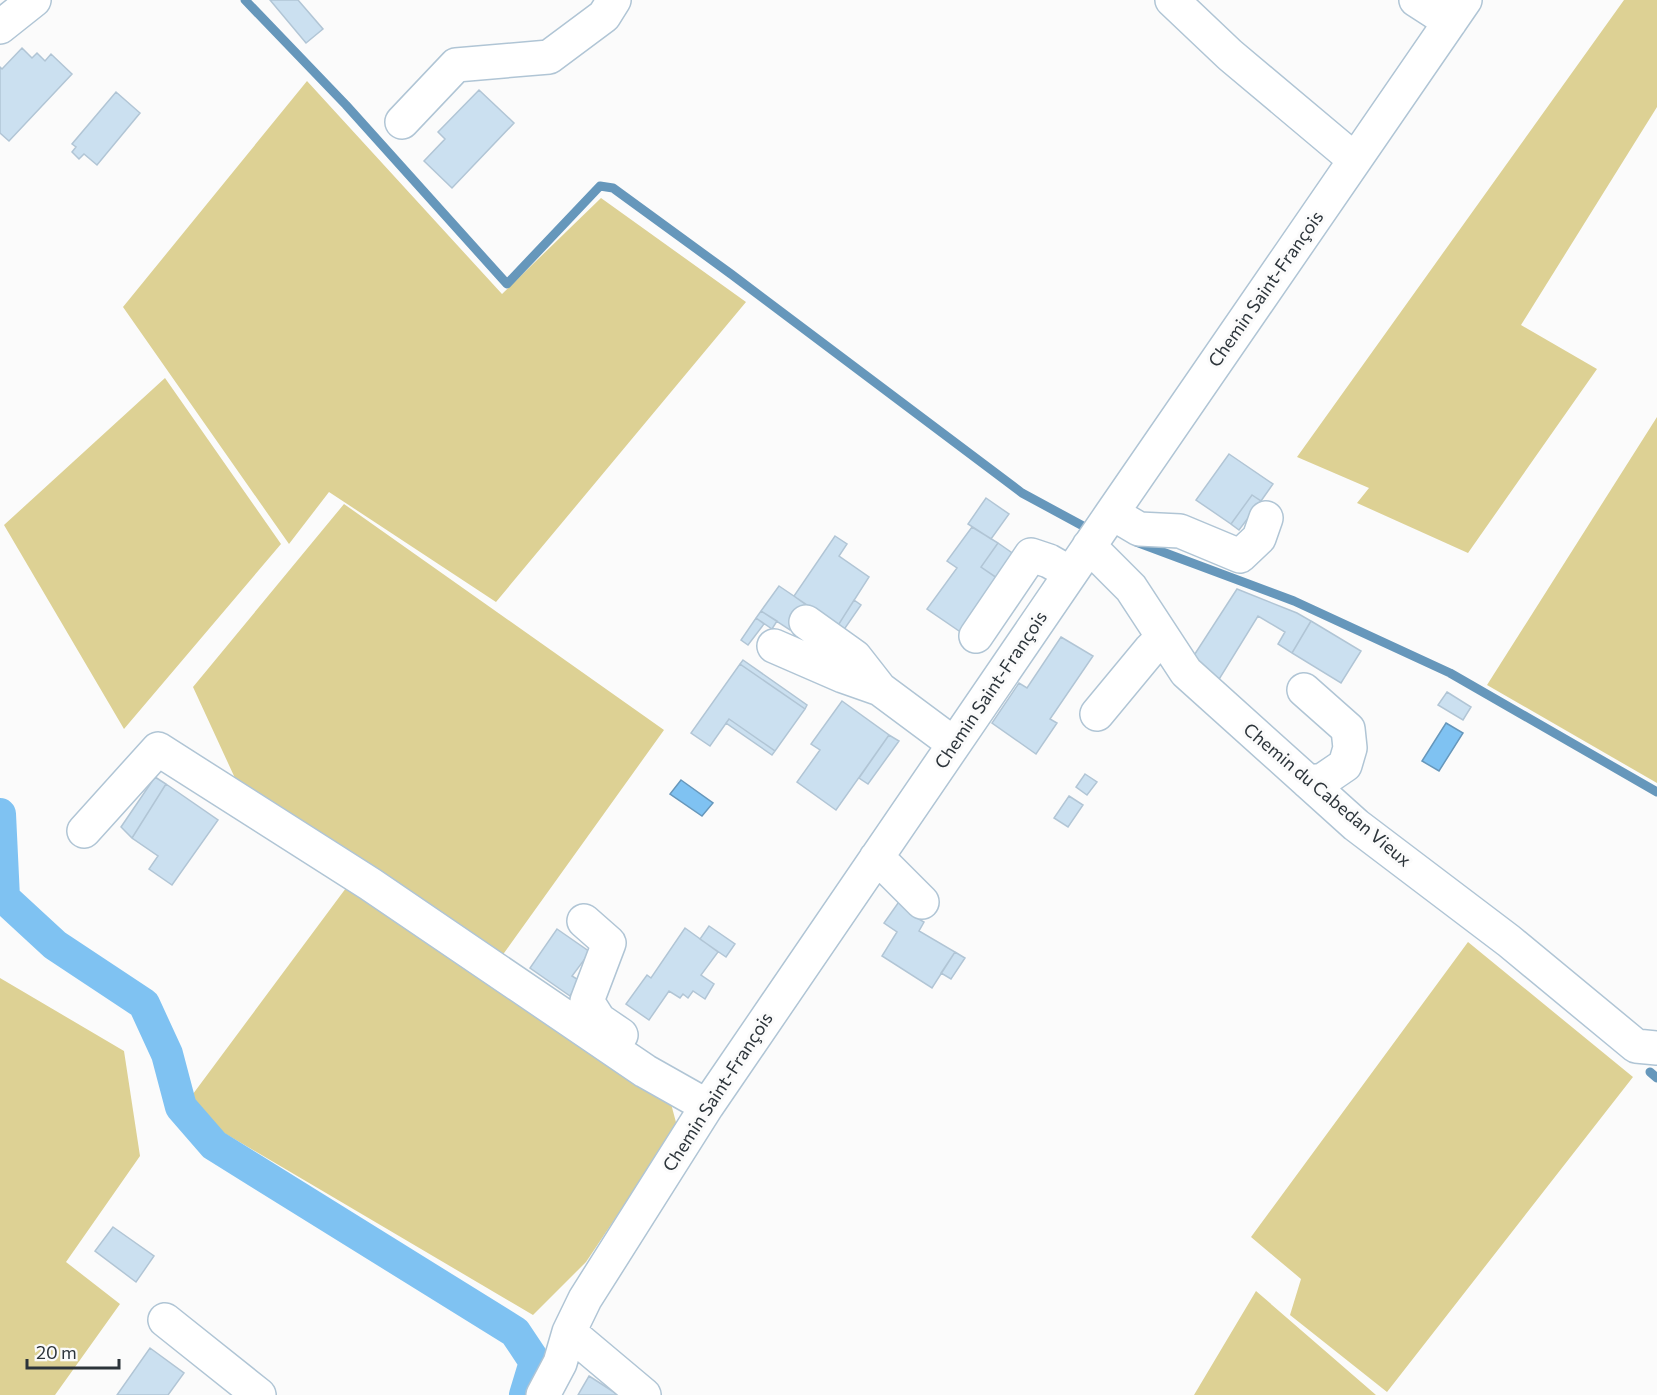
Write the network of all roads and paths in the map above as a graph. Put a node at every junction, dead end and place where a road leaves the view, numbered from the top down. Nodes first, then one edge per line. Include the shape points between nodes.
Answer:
1 (34, 0) edge
2 (614, 0) edge
3 (1172, 0) edge
4 (1416, 0) edge
5 (1457, 11) edge
6 (0, 27) edge
7 (402, 122) dead end
8 (1355, 160) junction
9 (1266, 518) dead end
10 (1100, 530) junction
11 (1070, 573) junction
12 (806, 622) dead end
13 (976, 636) dead end
14 (1162, 638) junction
15 (774, 646) dead end
16 (880, 689) junction
17 (1304, 690) dead end
18 (1097, 714) dead end
19 (954, 744) junction
20 (1308, 782) junction
21 (84, 831) dead end
22 (876, 858) junction
23 (921, 902) dead end
24 (584, 921) dead end
25 (1657, 1048) edge
26 (696, 1100) junction
27 (165, 1320) dead end
28 (569, 1332) junction
29 (259, 1395) edge
30 (543, 1395) edge
31 (644, 1395) edge

1 - 6 street
2 - 7 street via 604,16 549,57 456,65
3 - 8 street via 1230,55
4 - 5 street
5 - 8 street, Chemin Saint-François
8 - 10 street, Chemin Saint-François
9 - 10 street via 1259,538 1240,556 1180,531
10 - 11 street, Chemin Saint-François
10 - 14 street, Chemin du Cabedan Vieux
11 - 13 street via 1031,555
11 - 19 street, Chemin Saint-François
12 - 16 street via 855,657
14 - 18 street
14 - 20 street, Chemin du Cabedan Vieux via 1186,672
15 - 16 street
16 - 19 street
17 - 20 street via 1348,729 1350,748 1345,765 1323,780
19 - 22 street, Chemin Saint-François
20 - 25 street, Chemin du Cabedan Vieux via 1356,825 1509,941 1636,1046
21 - 26 street via 158,749 370,884 645,1071
22 - 23 street
22 - 26 street, Chemin Saint-François
24 - 26 street via 609,943 587,1001 600,1020 672,1071
26 - 28 street, Chemin Saint-François
27 - 29 street
28 - 30 street, Chemin Saint-François via 560,1363
28 - 31 street

